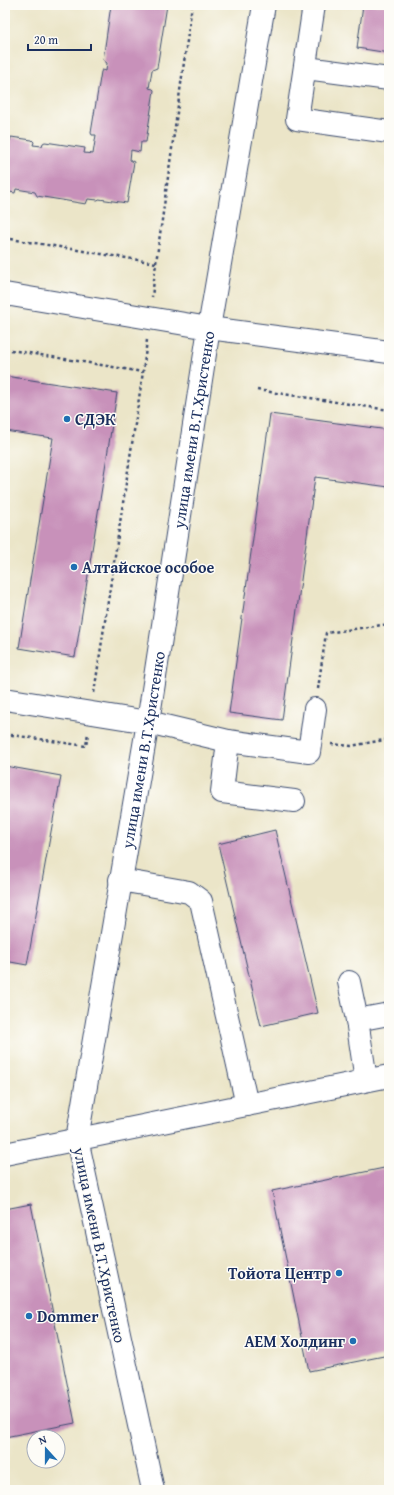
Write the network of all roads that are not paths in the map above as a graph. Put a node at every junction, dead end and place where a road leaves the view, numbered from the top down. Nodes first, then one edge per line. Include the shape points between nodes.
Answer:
1 (264, 5) edge
2 (314, 5) edge
3 (306, 68) junction
4 (389, 79) edge
5 (389, 132) edge
6 (5, 294) edge
7 (209, 328) junction
8 (389, 352) edge
9 (5, 699) edge
10 (315, 709) road end
11 (148, 722) junction
12 (228, 741) junction
13 (294, 801) dead end
14 (120, 880) junction
15 (349, 982) dead end
16 (389, 1014) edge
17 (357, 1020) junction
18 (389, 1076) edge
19 (366, 1080) junction
20 (247, 1105) junction
21 (76, 1139) junction
22 (5, 1154) edge
23 (153, 1490) edge

1 - 7 street, улица имени В.Т.Христенко
2 - 3 street
3 - 4 street
3 - 5 street via 297,119
6 - 7 street
7 - 8 street
7 - 11 street, улица имени В.Т.Христенко
9 - 11 street
10 - 12 street via 309,752
11 - 12 street
11 - 14 street, улица имени В.Т.Христенко
12 - 13 street via 222,792
14 - 20 street via 189,892 201,901
14 - 21 street, улица имени В.Т.Христенко
15 - 17 street
16 - 17 street
17 - 19 street
18 - 19 street
19 - 20 street
20 - 21 street
21 - 22 street
21 - 23 street, улица имени В.Т.Христенко

